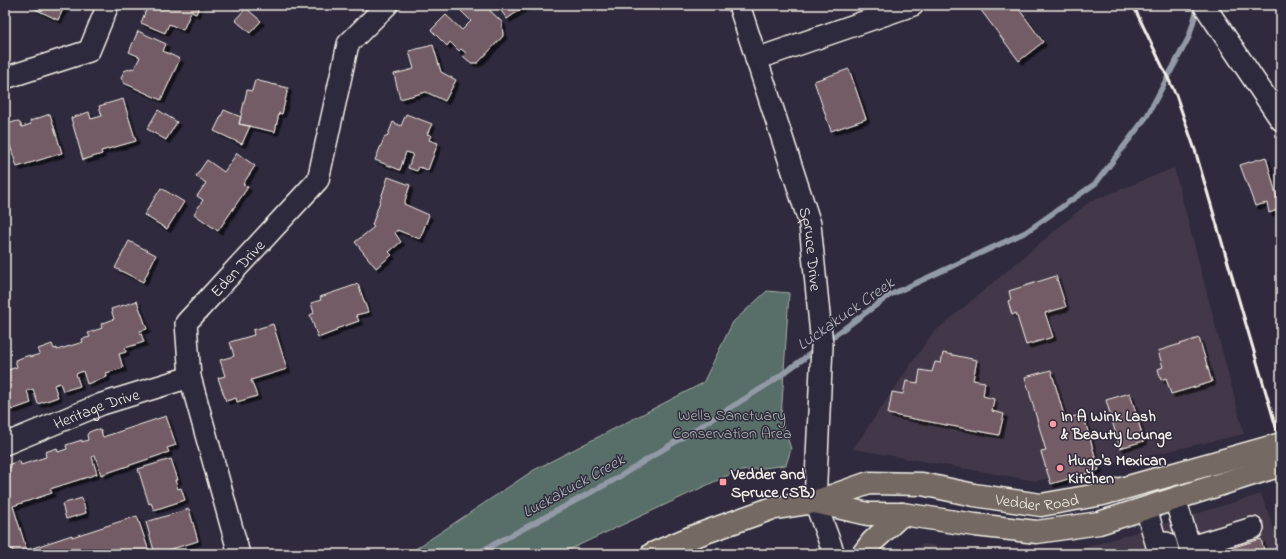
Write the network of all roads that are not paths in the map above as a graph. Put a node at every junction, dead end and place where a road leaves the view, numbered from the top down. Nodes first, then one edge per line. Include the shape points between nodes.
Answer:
1 (108, 5) edge
2 (387, 5) edge
3 (739, 5) edge
4 (913, 5) edge
5 (1204, 5) edge
6 (756, 59) junction
7 (5, 78) edge
8 (1281, 120) edge
9 (190, 377) junction
10 (5, 444) edge
11 (1281, 444) edge
12 (1281, 465) edge
13 (1175, 499) junction
14 (815, 502) junction
15 (1146, 508) junction
16 (902, 514) junction
17 (1253, 528) dead end
18 (1191, 550) edge
19 (239, 554) edge
20 (652, 554) edge
21 (834, 554) edge
22 (863, 554) edge
23 (1169, 554) edge

1 - 7 street via 89,52
2 - 9 street, Eden Drive via 348,44 318,180 186,323
3 - 6 street, Spruce Drive
4 - 6 street
5 - 8 street
6 - 14 street, Spruce Drive via 810,224 822,345
9 - 10 street, Heritage Drive via 102,404
9 - 19 street, Eden Drive
11 - 14 main road, Vedder Road via 1103,494 1040,505 922,484 869,482
12 - 13 main road, Vedder Road
13 - 15 main road, Vedder Road
13 - 18 street
14 - 16 main road, Vedder Road via 868,514
14 - 20 main road, Vedder Road via 770,509
14 - 21 street
15 - 16 main road, Vedder Road via 1099,523 1037,532
15 - 23 street via 1157,546 1166,543
16 - 22 main road
17 - 18 street

